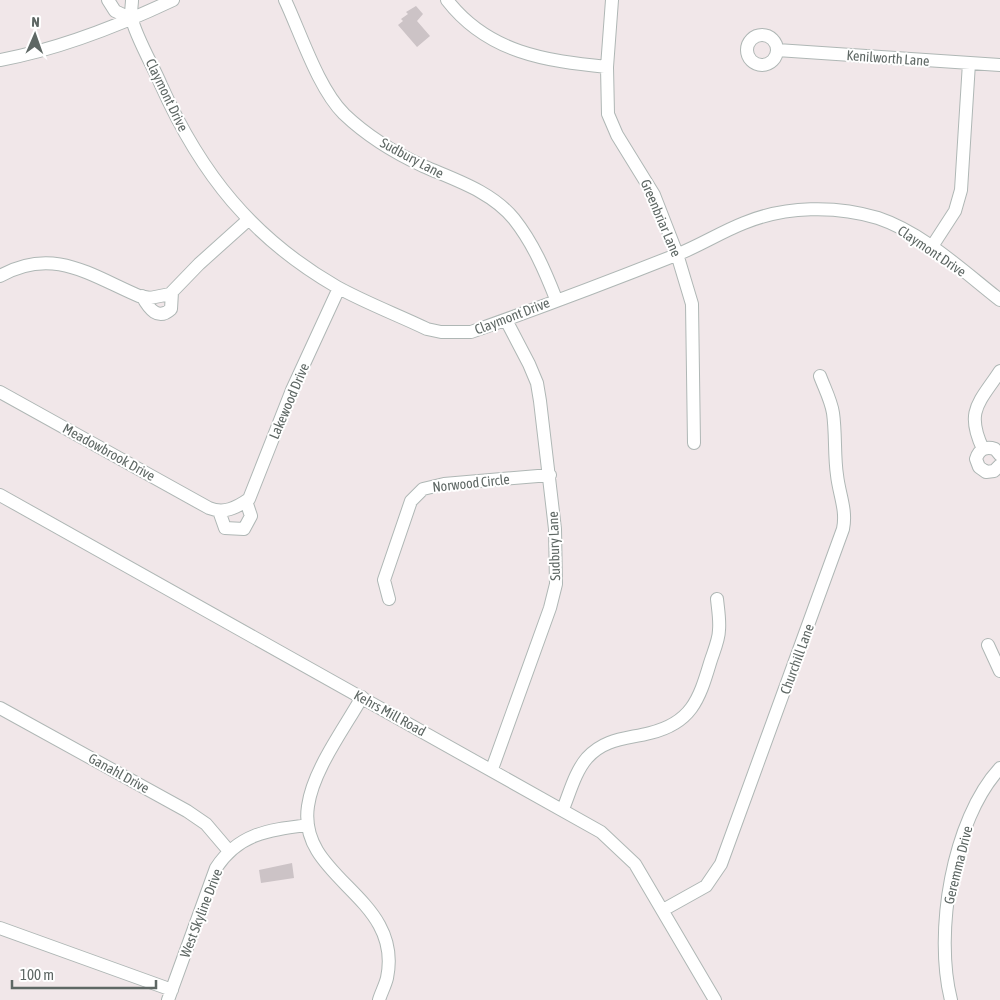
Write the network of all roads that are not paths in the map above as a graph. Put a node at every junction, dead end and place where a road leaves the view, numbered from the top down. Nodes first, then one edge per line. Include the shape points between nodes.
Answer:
1 (108, 0) edge
2 (132, 0) edge
3 (173, 0) edge
4 (285, 0) edge
5 (447, 0) edge
6 (612, 0) edge
7 (132, 19) junction
8 (777, 50) dead end
9 (0, 60) edge
10 (969, 63) junction
11 (1000, 65) edge
12 (607, 67) junction
13 (248, 220) junction
14 (931, 248) junction
15 (677, 254) junction
16 (0, 276) edge
17 (339, 288) junction
18 (172, 292) junction
19 (142, 296) junction
20 (556, 299) junction
21 (1000, 300) edge
22 (506, 320) junction
23 (1000, 371) edge
24 (820, 376) dead end
25 (0, 392) edge
26 (694, 443) dead end
27 (983, 449) junction
28 (1000, 455) edge
29 (1000, 465) edge
30 (550, 475) junction
31 (0, 494) edge
32 (246, 501) junction
33 (218, 511) junction
34 (389, 599) dead end
35 (717, 599) dead end
36 (988, 645) dead end
37 (1000, 671) edge
38 (362, 697) junction
39 (0, 708) edge
40 (1000, 768) edge
41 (492, 769) junction
42 (563, 809) junction
43 (308, 825) junction
44 (229, 850) junction
45 (663, 910) junction
46 (0, 928) edge
47 (170, 995) edge
48 (378, 1000) edge
49 (715, 1000) edge
50 (951, 1000) edge

1 - 7 street via 115,11
2 - 7 street, Claymont Drive
3 - 7 street
4 - 20 street, Sudbury Lane via 327,92 344,114 395,152 475,189 514,218 535,251
5 - 12 street via 485,34 526,55
6 - 12 street, Greenbriar Lane
7 - 9 street via 56,46
7 - 13 street, Claymont Drive via 174,115 206,169
8 - 10 street, Kenilworth Lane
10 - 11 street, Kenilworth Lane
10 - 14 street via 961,190 955,211
12 - 15 street, Greenbriar Lane via 608,114 612,125 648,182
13 - 17 street, Claymont Drive via 297,262
13 - 18 street
14 - 15 street, Claymont Drive via 878,218 836,210 803,210 763,216
14 - 21 street, Claymont Drive
15 - 20 street, Claymont Drive
15 - 26 street, Greenbriar Lane via 692,304
16 - 19 street via 40,261 57,263
17 - 22 street, Claymont Drive via 427,329 441,332 471,332
17 - 32 street, Lakewood Drive
18 - 19 street via 150,298
18 - 19 street via 171,309 159,315 151,311
20 - 22 street, Claymont Drive
22 - 30 street, Sudbury Lane via 537,383
23 - 27 street via 981,399 974,417 973,425
24 - 45 street, Churchill Lane via 832,410 844,529 721,864 706,886
25 - 33 street, Meadowbrook Drive
27 - 28 street via 995,449
27 - 29 street via 976,459 979,468 990,472
30 - 34 street, Norwood Circle via 444,484 422,489 411,501 384,580
30 - 41 street, Sudbury Lane via 556,584
31 - 38 street, Kehrs Mill Road
32 - 33 street, Lakewood Drive via 234,509
32 - 33 street, Meadowbrook Drive via 250,516 244,529 225,528
35 - 42 street via 720,632 701,696 694,707 670,726 611,741 588,757
36 - 37 street
38 - 41 street, Kehrs Mill Road
38 - 43 street via 317,776 308,806
39 - 44 street, Ganahl Drive via 187,811 206,824
40 - 50 street, Geremma Drive via 987,784 969,820 950,882 945,945
41 - 42 street, Kehrs Mill Road
42 - 45 street, Kehrs Mill Road via 601,832 623,851 635,864
43 - 44 street, West Skyline Drive via 253,835
43 - 48 street via 314,846 326,865 366,905 379,925 387,948 387,978
44 - 47 street, West Skyline Drive via 216,868
45 - 49 street, Kehrs Mill Road
46 - 47 street

